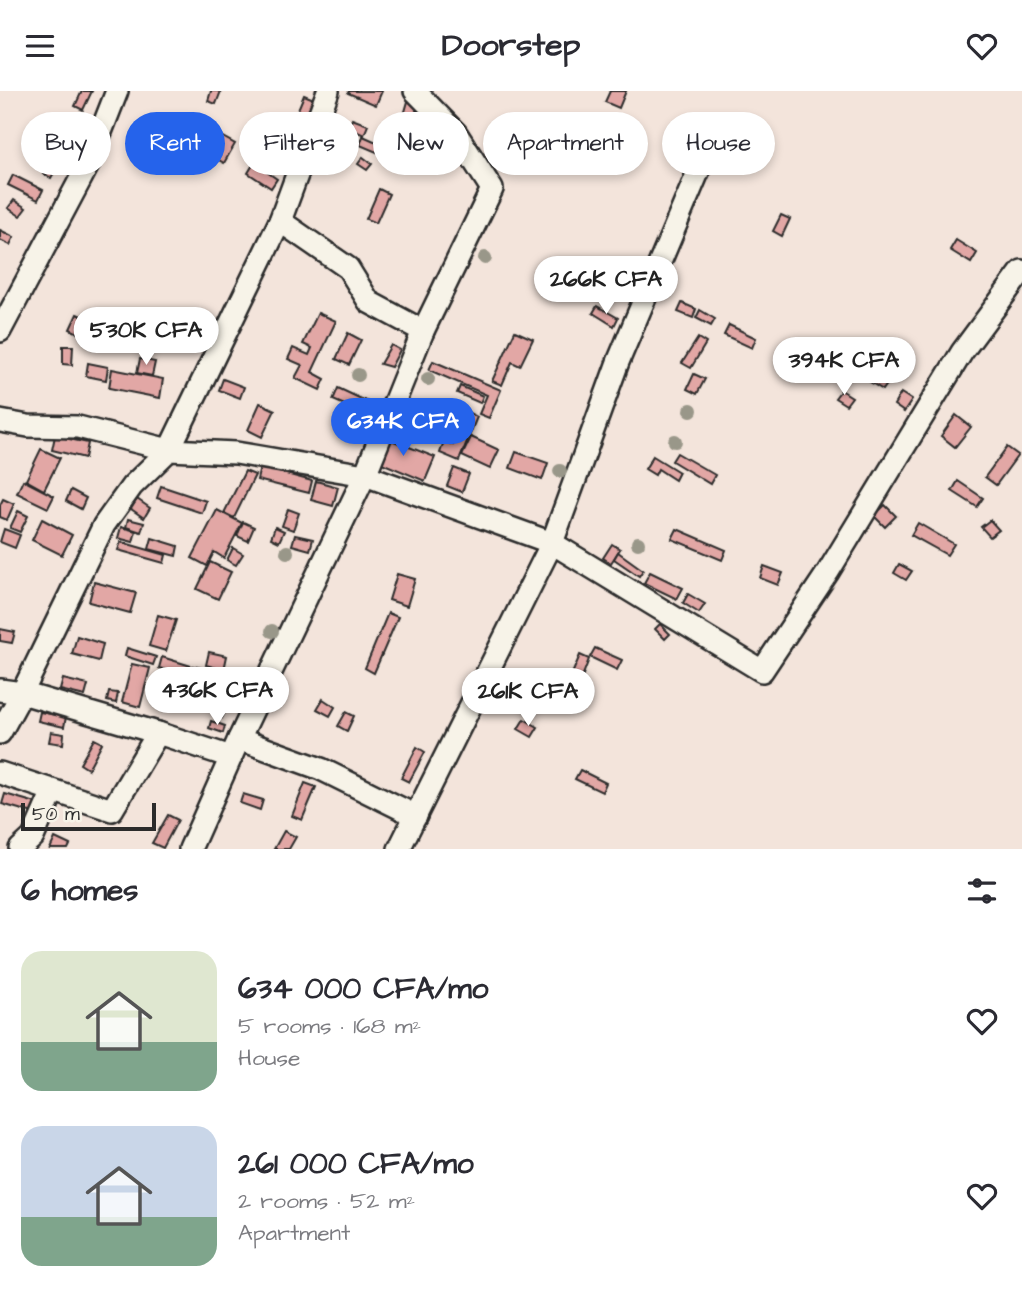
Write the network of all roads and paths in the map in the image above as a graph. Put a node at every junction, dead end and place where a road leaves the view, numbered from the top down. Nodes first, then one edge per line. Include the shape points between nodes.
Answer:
1 (117, 91) edge
2 (328, 91) edge
3 (415, 91) edge
4 (697, 175) edge
5 (280, 221) junction
6 (1022, 271) edge
7 (0, 331) edge
8 (423, 331) junction
9 (0, 421) edge
10 (169, 450) junction
11 (365, 475) junction
12 (551, 544) junction
13 (0, 690) edge
14 (22, 693) junction
15 (0, 733) edge
16 (158, 733) junction
17 (235, 748) junction
18 (0, 773) edge
19 (53, 791) junction
20 (416, 816) junction
21 (20, 849) edge
22 (190, 849) edge
23 (398, 849) edge

1 - 7 street via 88,165
2 - 5 street
3 - 8 street via 456,133 492,189
4 - 12 street via 618,362
5 - 8 street via 348,268 369,302
5 - 10 street
6 - 12 street via 962,352 762,671
8 - 11 street
9 - 10 street via 78,427
10 - 11 street via 236,453
10 - 14 street via 132,487 104,525
11 - 12 street
11 - 17 street
12 - 20 street
13 - 14 street
14 - 15 street
14 - 16 street
16 - 17 street
16 - 19 street via 111,810
17 - 20 street via 321,769
17 - 22 street
18 - 19 street
19 - 21 street via 33,837
20 - 23 street

